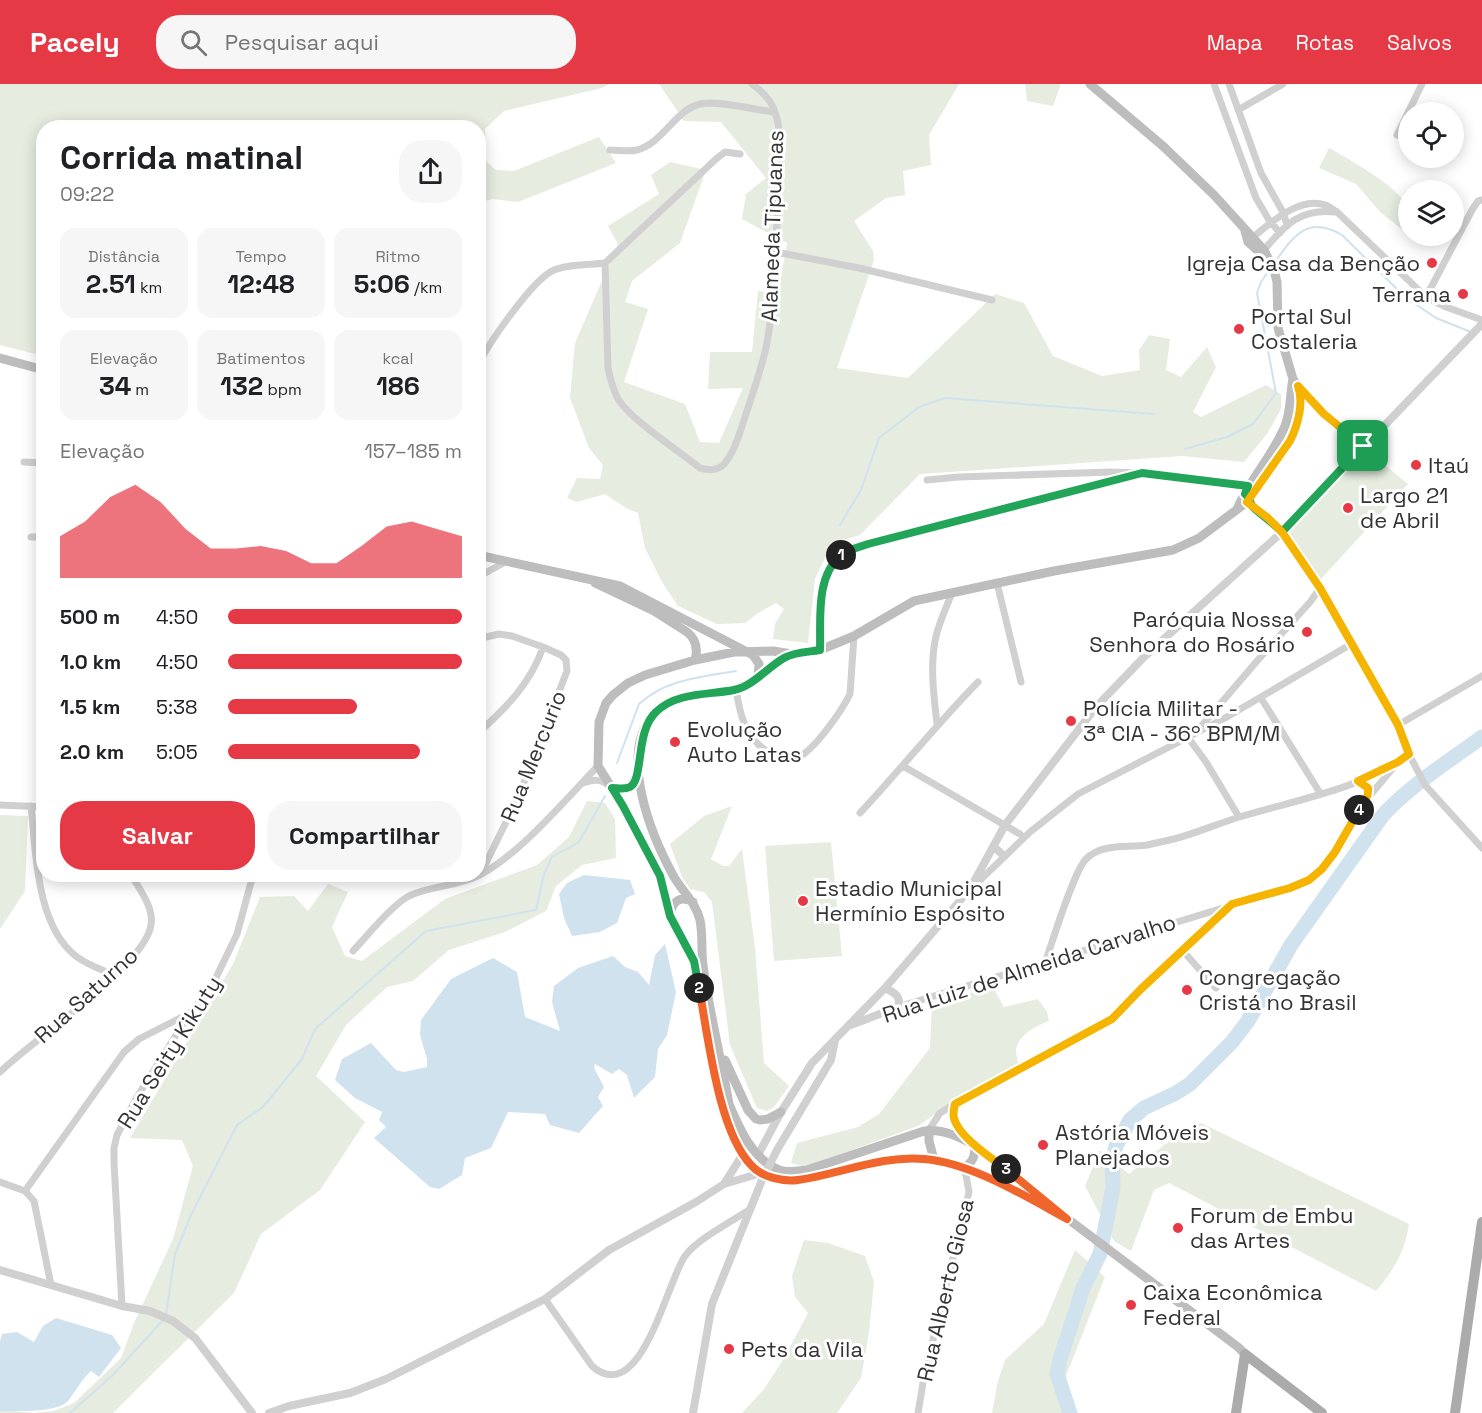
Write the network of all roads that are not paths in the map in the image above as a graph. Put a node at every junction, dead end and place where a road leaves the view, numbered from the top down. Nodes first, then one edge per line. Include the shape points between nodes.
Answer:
1 (752, 84) edge
2 (1090, 84) edge
3 (1214, 84) edge
4 (1229, 84) edge
5 (1283, 84) edge
6 (1422, 84) edge
7 (1238, 110) junction
8 (774, 112) junction
9 (1397, 135) dead end
10 (610, 150) dead end
11 (740, 154) dead end
12 (1482, 200) edge
13 (1337, 212) junction
14 (1284, 214) junction
15 (1271, 223) junction
16 (1287, 226) junction
17 (1280, 232) junction
18 (1251, 239) junction
19 (776, 252) junction
20 (1267, 259) junction
21 (605, 263) junction
22 (1426, 297) junction
23 (992, 300) dead end
24 (1482, 323) edge
25 (486, 352) edge
26 (0, 358) edge
27 (36, 368) edge
28 (1296, 383) junction
29 (1363, 446) junction
30 (24, 462) dead end
31 (36, 463) edge
32 (1142, 473) junction
33 (927, 480) dead end
34 (1246, 501) junction
35 (1282, 532) junction
36 (31, 537) dead end
37 (36, 537) edge
38 (486, 557) edge
39 (507, 561) junction
40 (486, 573) edge
41 (588, 579) junction
42 (997, 583) junction
43 (1320, 588) junction
44 (952, 592) junction
45 (854, 636) junction
46 (486, 637) edge
47 (1353, 644) junction
48 (543, 647) junction
49 (820, 650) junction
50 (747, 651) junction
51 (792, 654) junction
52 (695, 660) junction
53 (1482, 676) edge
54 (758, 677) junction
55 (978, 682) dead end
56 (1021, 682) dead end
57 (736, 690) junction
58 (1261, 698) junction
59 (937, 724) junction
60 (1398, 725) junction
61 (486, 726) edge
62 (1196, 732) junction
63 (1187, 736) junction
64 (1409, 754) junction
65 (1398, 762) junction
66 (598, 766) junction
67 (903, 766) junction
68 (638, 776) junction
69 (1358, 781) junction
70 (580, 784) junction
71 (612, 788) junction
72 (1320, 793) junction
73 (1367, 799) junction
74 (0, 805) edge
75 (31, 806) junction
76 (36, 806) edge
77 (860, 813) dead end
78 (1239, 817) junction
79 (1005, 825) junction
80 (1030, 832) junction
81 (1020, 834) junction
82 (1019, 844) junction
83 (994, 847) junction
84 (36, 848) edge
85 (1482, 848) edge
86 (1005, 855) junction
87 (486, 863) edge
88 (486, 871) edge
89 (40, 882) edge
90 (135, 882) edge
91 (250, 882) edge
92 (462, 882) edge
93 (970, 890) junction
94 (693, 902) junction
95 (1232, 904) junction
96 (670, 916) junction
97 (353, 951) dead end
98 (1183, 951) junction
99 (1046, 960) junction
100 (114, 975) junction
101 (885, 988) junction
102 (1216, 988) dead end
103 (875, 998) junction
104 (898, 1007) junction
105 (190, 1013) junction
106 (881, 1014) junction
107 (848, 1026) junction
108 (834, 1040) junction
109 (719, 1047) junction
110 (831, 1060) junction
111 (812, 1063) junction
112 (0, 1072) edge
113 (955, 1104) junction
114 (781, 1112) junction
115 (930, 1130) junction
116 (975, 1145) junction
117 (743, 1154) junction
118 (758, 1155) junction
119 (934, 1160) junction
120 (962, 1168) junction
121 (761, 1176) junction
122 (0, 1182) edge
123 (724, 1184) junction
124 (25, 1191) junction
125 (749, 1210) junction
126 (1067, 1219) junction
127 (1482, 1222) edge
128 (0, 1270) edge
129 (51, 1285) junction
130 (545, 1299) junction
131 (122, 1305) junction
132 (1245, 1354) junction
133 (1260, 1366) junction
134 (1242, 1375) junction
135 (252, 1413) edge
136 (269, 1413) edge
137 (693, 1413) edge
138 (918, 1413) edge
139 (1236, 1413) edge
140 (1322, 1413) edge
141 (1456, 1413) edge

1 - 8 street, Alameda Tipuanas
2 - 18 main road via 1214,195
3 - 15 street via 1256,198
4 - 7 street
5 - 7 street
6 - 9 street
7 - 14 street via 1262,173
8 - 10 street via 701,104 689,109 650,144 636,150
8 - 19 street, Alameda Tipuanas via 779,150
11 - 21 street via 725,152 716,159
12 - 22 street via 1472,210
13 - 14 street via 1325,205 1311,204
13 - 16 street via 1313,212
13 - 22 street
14 - 15 street
14 - 16 street
15 - 17 street
15 - 18 street
16 - 17 street
17 - 20 street
18 - 20 main road
19 - 21 street, Alameda Tipuanas via 760,370 728,459 712,470 700,468 628,412 618,399 608,368
19 - 23 street
20 - 28 main road via 1277,282 1278,328
21 - 25 street via 563,268 546,275 528,293
22 - 24 street
24 - 29 street
26 - 27 main road
28 - 29 street via 1324,414
28 - 34 main road via 1281,435
28 - 34 main road via 1300,402 1296,429 1259,488
29 - 35 street
30 - 31 street
32 - 33 street via 1080,472
32 - 34 street
32 - 49 street via 850,550 838,557 823,583
34 - 35 street
34 - 42 main road via 1199,538 1173,550
35 - 43 street
35 - 79 street via 1144,657 1096,707
36 - 37 street
38 - 39 main road
39 - 40 street
39 - 41 main road
41 - 50 main road via 633,592
41 - 52 main road via 654,611 692,635
42 - 44 main road
42 - 56 street
43 - 47 street
43 - 62 street
44 - 45 main road via 914,601
44 - 59 street via 933,654
45 - 49 main road
45 - 57 street via 846,703 798,758 778,758 762,749 750,735 739,710
46 - 48 street via 512,636
47 - 58 street
47 - 60 street
48 - 61 street via 531,675
48 - 87 street, Rua Mercurio via 566,660 567,671 518,798
49 - 51 main road
50 - 51 main road
50 - 52 main road
50 - 54 main road via 758,659
51 - 54 main road
52 - 66 main road via 628,683 606,703 599,722
53 - 60 street
54 - 57 main road
55 - 59 street
57 - 68 main road via 712,692 662,706 647,724 640,743
58 - 62 street
58 - 72 street
59 - 67 street
60 - 64 street
62 - 63 street
63 - 78 street
63 - 80 street via 1078,794
64 - 65 street
64 - 85 street via 1425,785
65 - 69 street
65 - 73 street, Rua Luiz de Almeida Carvalho
66 - 70 street
66 - 71 main road
67 - 77 street
67 - 79 street
68 - 71 main road via 629,787
68 - 94 main road via 650,823 675,879
69 - 72 street
69 - 73 street via 1368,788
70 - 71 street via 595,780
70 - 88 street via 518,847
71 - 96 main road via 660,876
72 - 78 street
73 - 95 street, Rua Luiz de Almeida Carvalho via 1335,852 1309,880
74 - 75 street
75 - 76 street
75 - 84 street
78 - 99 street via 1174,839 1095,851 1084,860 1077,875
79 - 81 street
79 - 83 street
80 - 81 street
80 - 82 street
81 - 82 street
82 - 86 street
83 - 86 street
83 - 93 street
86 - 93 street
89 - 100 street via 50,922 58,936 79,958
90 - 100 street, Rua Saturno via 148,907 151,924 142,945
91 - 105 street, Rua Seity Kikuty via 237,934 211,988
92 - 97 street via 407,897
93 - 101 street
94 - 96 main road via 678,899 672,904
94 - 109 main road via 701,928 703,969
95 - 98 street
95 - 99 street, Rua Luiz de Almeida Carvalho
96 - 117 main road via 694,961 721,1102
98 - 102 street
98 - 113 street via 1112,1019
99 - 104 street, Rua Luiz de Almeida Carvalho
100 - 112 street, Rua Saturno
101 - 103 street
101 - 104 street via 897,996
103 - 106 street
103 - 107 street
104 - 106 street, Rua Luiz de Almeida Carvalho
105 - 124 street via 124,1052
105 - 131 street, Rua Seity Kikuty via 117,1135 114,1148
106 - 107 street, Rua Luiz de Almeida Carvalho
107 - 108 street
108 - 110 street
108 - 111 street
109 - 114 main road via 752,1115 760,1120
109 - 118 main road via 729,1104
110 - 111 street
110 - 121 street, bridge
111 - 114 street
113 - 115 street via 939,1113
113 - 116 street via 957,1125
114 - 118 street
115 - 116 main road via 960,1136
115 - 118 main road via 807,1170 780,1170
115 - 119 main road
116 - 120 main road via 974,1157
116 - 126 main road
117 - 121 main road
117 - 123 street
119 - 120 main road
119 - 121 main road via 890,1161 796,1180
120 - 126 main road via 1000,1183
120 - 138 street, Rua Alberto Giosa via 969,1192
121 - 123 street
121 - 125 street
122 - 124 street
123 - 130 street via 609,1250
124 - 129 street via 34,1202
125 - 130 street via 686,1254 654,1333 643,1351 618,1374 600,1373 592,1366
125 - 137 street via 712,1304
126 - 132 main road
127 - 141 main road
128 - 129 street
129 - 131 street
130 - 136 street via 386,1380
131 - 135 street via 161,1315 186,1329
132 - 133 main road
132 - 134 main road
133 - 134 main road
133 - 140 main road
134 - 139 main road

